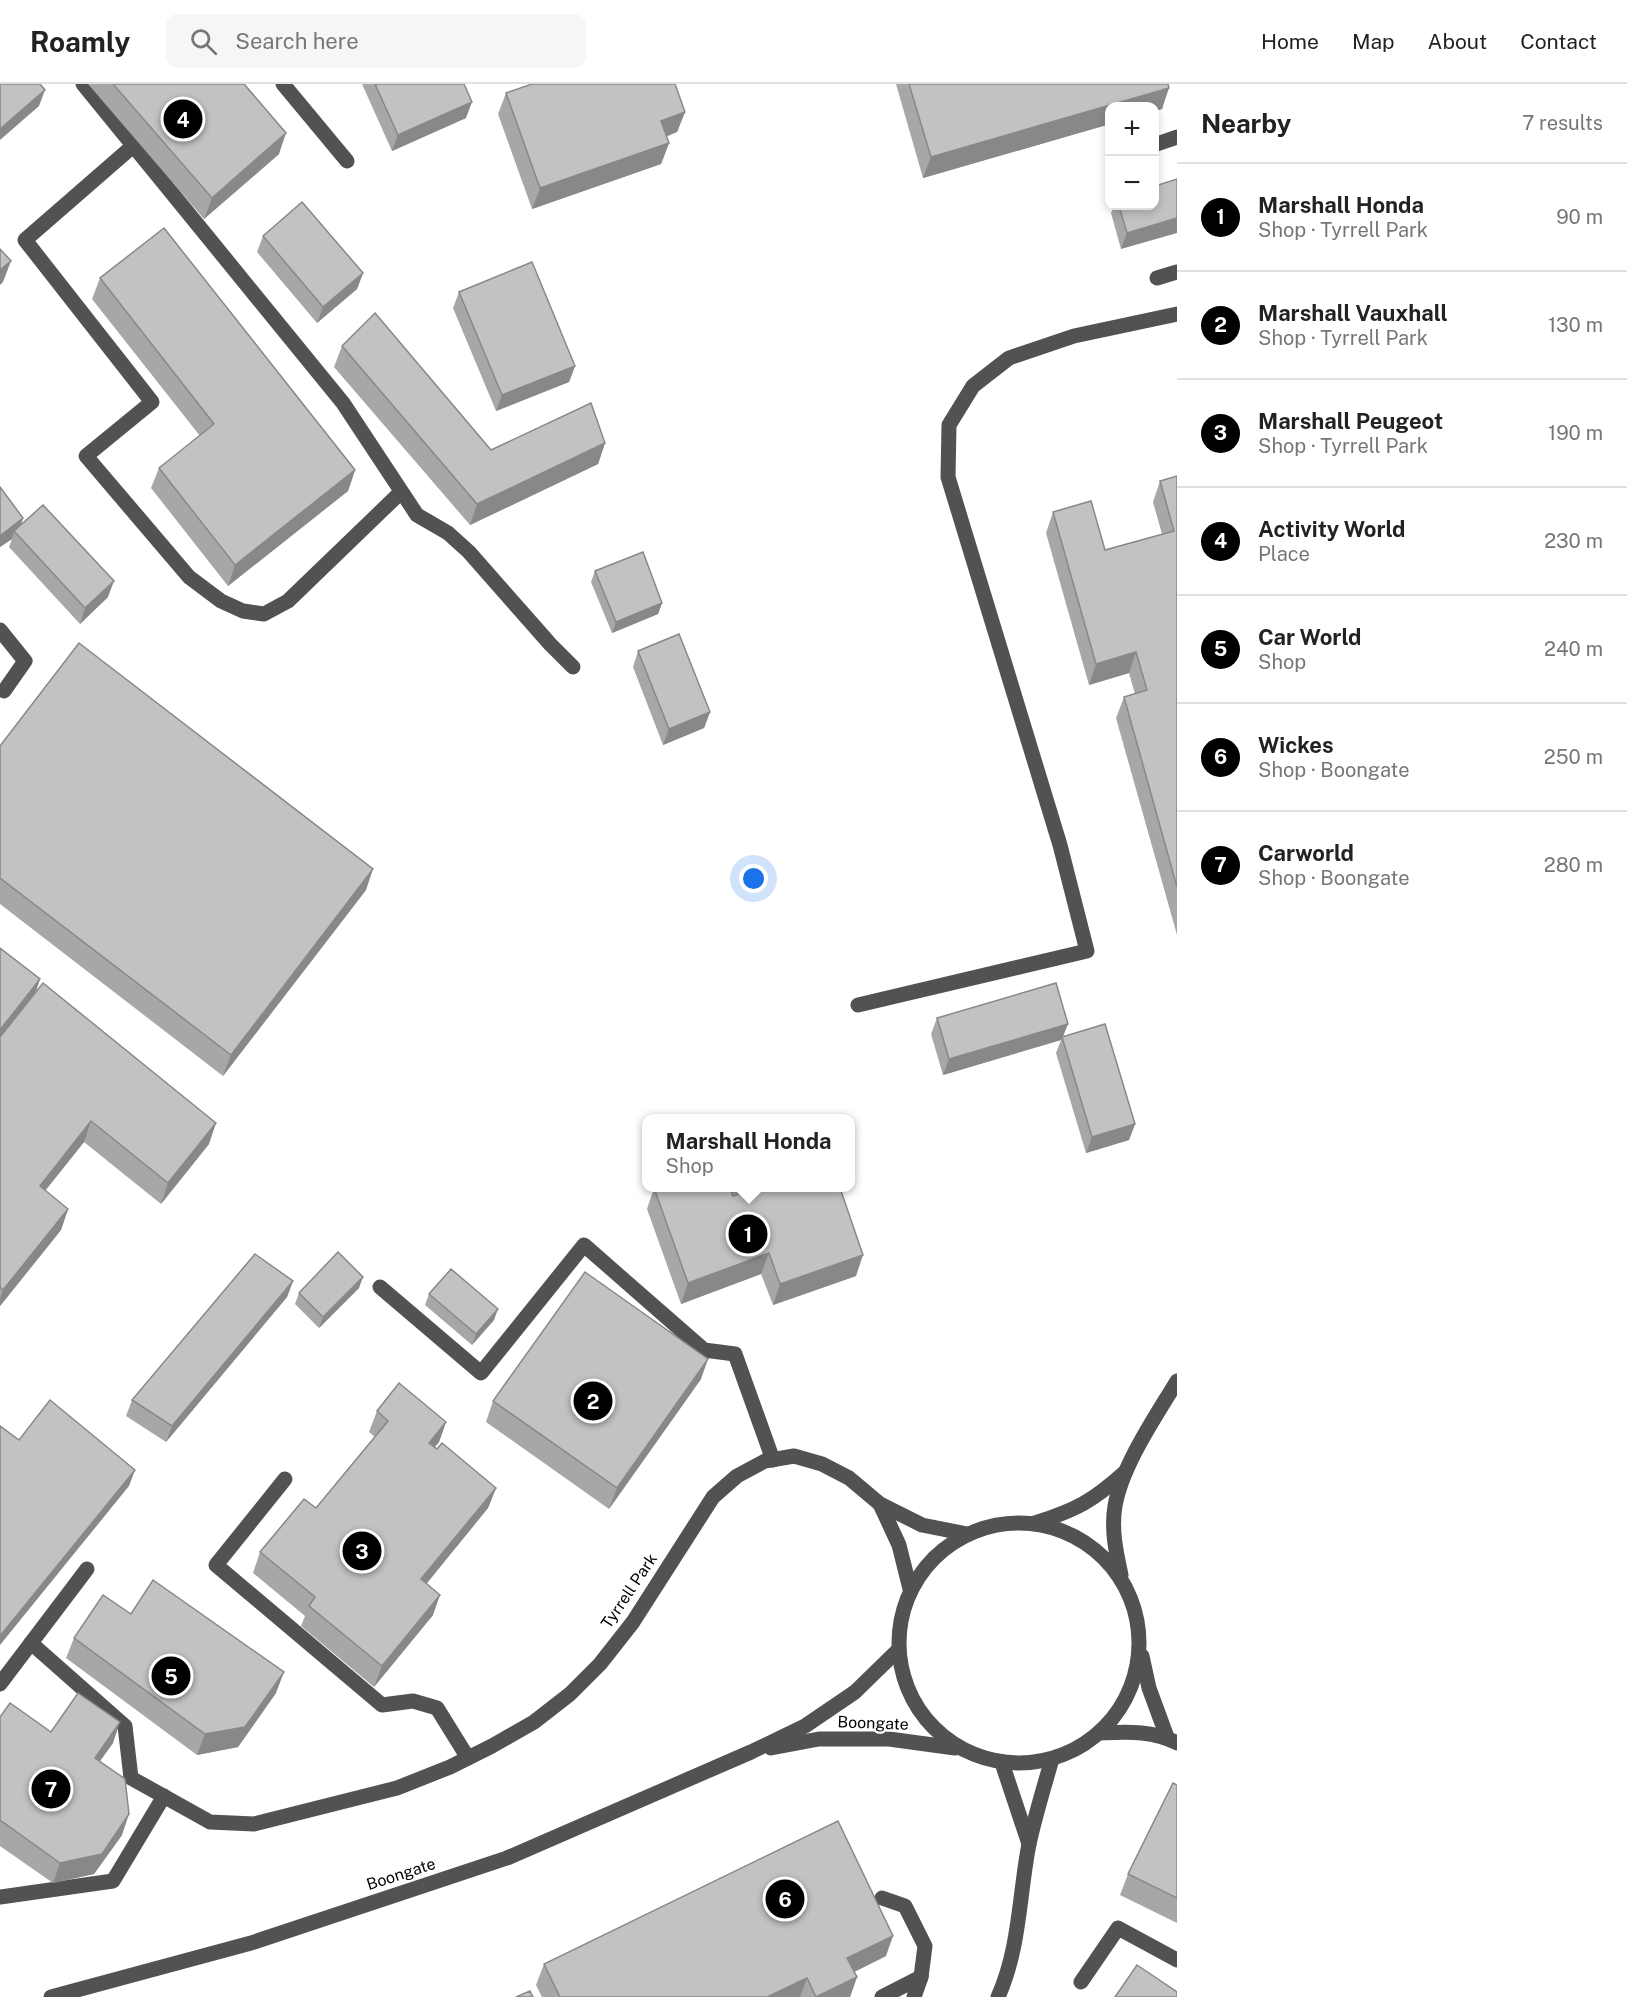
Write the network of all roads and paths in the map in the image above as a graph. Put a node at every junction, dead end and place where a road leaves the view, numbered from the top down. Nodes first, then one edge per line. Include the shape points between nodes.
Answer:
1 (84, 84) edge
2 (284, 84) edge
3 (1177, 137) edge
4 (1159, 144) edge
5 (133, 146) junction
6 (347, 161) dead end
7 (1177, 272) edge
8 (1157, 278) dead end
9 (1177, 314) edge
10 (401, 492) junction
11 (0, 630) edge
12 (573, 667) dead end
13 (4, 691) dead end
14 (858, 1005) dead end
15 (380, 1287) dead end
16 (1177, 1381) edge
17 (773, 1460) junction
18 (1126, 1471) junction
19 (285, 1479) dead end
20 (880, 1504) junction
21 (1035, 1523) junction
22 (967, 1534) junction
23 (87, 1569) dead end
24 (1121, 1578) junction
25 (910, 1589) junction
26 (31, 1643) junction
27 (1140, 1647) junction
28 (898, 1650) junction
29 (0, 1684) edge
30 (1100, 1733) junction
31 (1172, 1740) edge
32 (958, 1748) junction
33 (751, 1752) junction
34 (468, 1758) junction
35 (1052, 1759) junction
36 (1002, 1763) junction
37 (164, 1796) junction
38 (1029, 1844) junction
39 (0, 1898) edge
40 (882, 1898) dead end
41 (1177, 1960) edge
42 (921, 1977) junction
43 (1081, 1982) dead end
44 (51, 1997) edge
45 (882, 1997) edge
46 (914, 1997) edge
47 (998, 1997) edge

1 - 5 street
2 - 6 street
3 - 4 street
5 - 10 street via 343,403
5 - 10 street via 24,240 152,402 86,456 189,577 221,601 243,611 264,614 288,601
7 - 8 street
9 - 14 street via 1074,336 1009,358 973,386 949,425 948,477 1060,845 1087,951
10 - 12 street via 417,515 470,552
11 - 13 street via 25,661
15 - 17 street via 481,1373 584,1245 704,1350 735,1354
16 - 18 street
17 - 20 street, Tyrrell Park via 794,1456 822,1464 849,1478
17 - 34 street, Tyrrell Park via 737,1476 713,1497 633,1622 570,1694 534,1722
18 - 21 street via 1100,1494 1069,1512
18 - 24 street via 1115,1506 1114,1542
19 - 34 street via 216,1565 382,1705 413,1701 437,1708
20 - 22 street via 922,1525
20 - 25 street via 899,1545
21 - 22 street via 1000,1523
21 - 24 street via 1069,1532 1098,1551
22 - 25 street via 934,1557
23 - 26 street
24 - 27 street via 1132,1600
25 - 28 street via 900,1619
26 - 29 street
26 - 37 street, Tyrrell Park via 125,1726 131,1778
27 - 30 street via 1134,1679 1121,1708
27 - 31 street via 1149,1688
28 - 32 street via 903,1679 916,1707 934,1730
28 - 33 street, Boongate via 855,1692 805,1726
30 - 31 street via 1142,1732
30 - 35 street via 1077,1749
32 - 33 street, Boongate via 889,1739 819,1739
32 - 36 street
33 - 44 street, Boongate via 507,1857 251,1943
34 - 37 street, Tyrrell Park via 397,1788 254,1824 210,1822
35 - 36 street
35 - 38 street
36 - 38 street
37 - 39 street via 113,1881
38 - 47 street via 1019,1925
40 - 42 street via 905,1906 925,1946
41 - 43 street via 1118,1928
42 - 45 street
42 - 46 street

